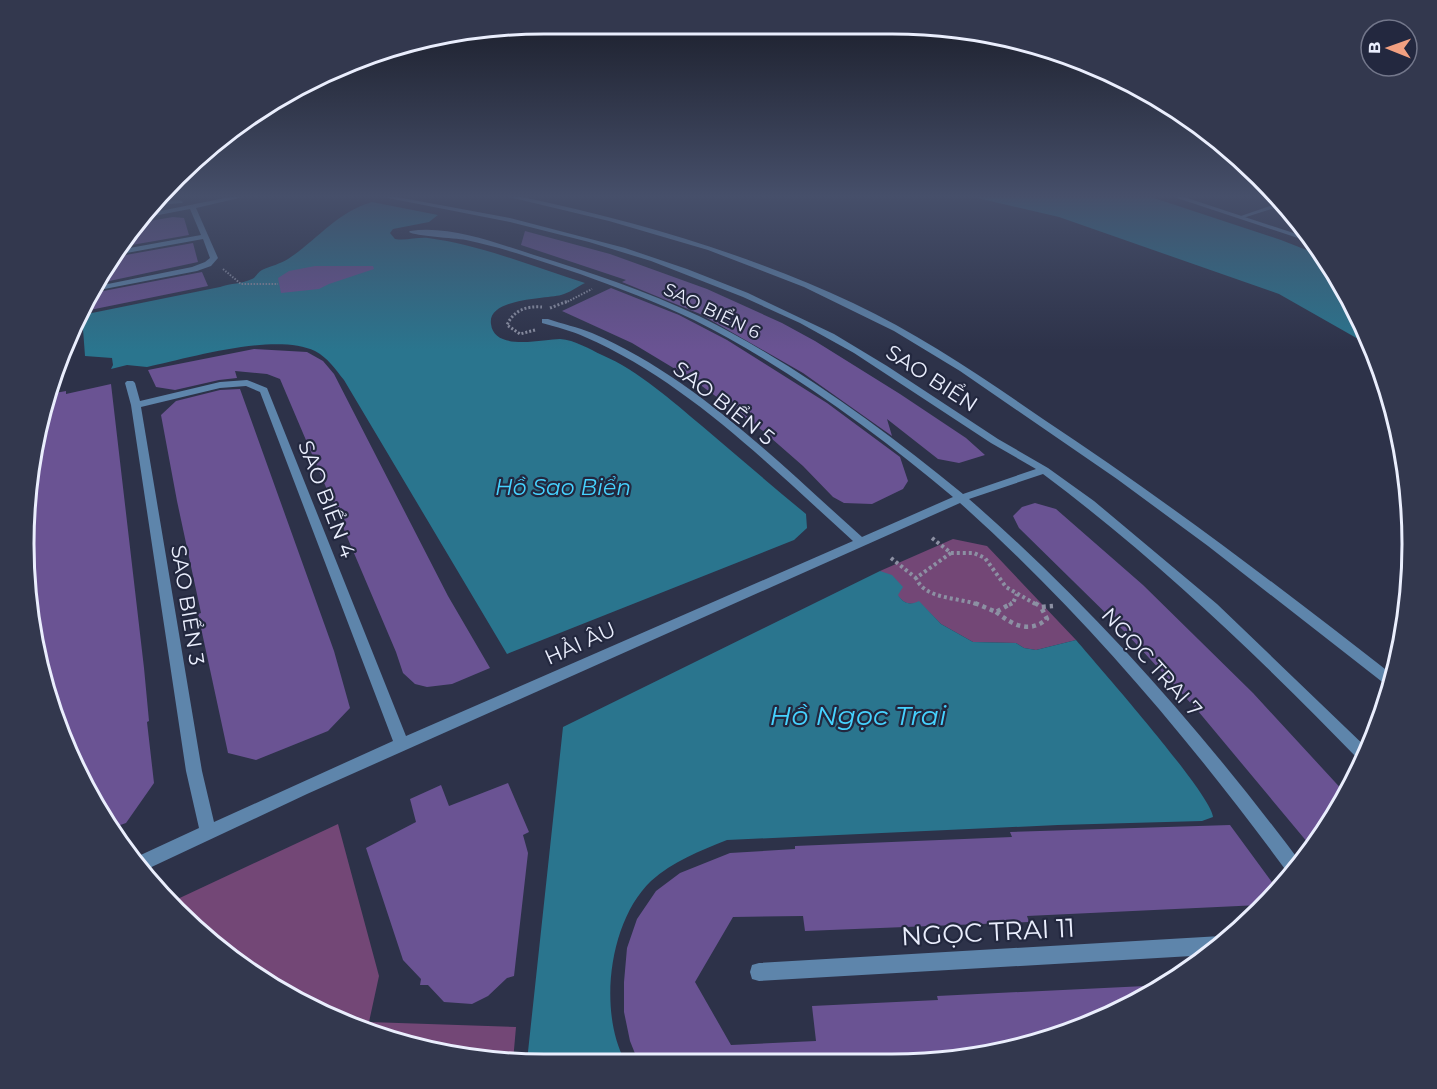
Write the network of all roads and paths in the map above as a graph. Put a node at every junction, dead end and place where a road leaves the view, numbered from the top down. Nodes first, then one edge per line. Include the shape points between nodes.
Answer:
1 (145, 248) edge
2 (209, 248) edge
3 (500, 248) edge
4 (615, 248) edge
5 (704, 248) edge
6 (127, 251) edge
7 (208, 264) junction
8 (278, 284) dead end
9 (104, 287) edge
10 (545, 321) dead end
11 (130, 383) dead end
12 (136, 405) junction
13 (1044, 470) junction
14 (961, 498) junction
15 (932, 538) dead end
16 (862, 543) junction
17 (951, 553) junction
18 (891, 558) dead end
19 (916, 578) junction
20 (1017, 594) junction
21 (1057, 606) dead end
22 (1041, 607) junction
23 (996, 612) junction
24 (1385, 677) edge
25 (402, 744) junction
26 (1359, 750) edge
27 (208, 833) junction
28 (145, 862) edge
29 (1291, 863) edge
30 (1207, 946) edge
31 (759, 972) dead end

1 - 6 street
2 - 7 street via 214,258
3 - 14 street, SAO BIỂN 6 via 626,289 696,318 836,401
4 - 13 street, SAO BIỂN via 764,304 840,341 909,381 993,440
5 - 24 street via 825,294 898,330 1109,466 1254,573
7 - 8 path via 224,269 241,284
7 - 9 street
10 - 16 street, SAO BIỂN 5 via 600,341 666,379 722,420
11 - 12 street, SAO BIỂN 3
12 - 25 street, SAO BIỂN 4 via 220,385 247,383 264,390
12 - 27 street, SAO BIỂN 3 via 194,771
13 - 14 street, HẢI ÂU
13 - 26 street, SAO BIỂN via 1166,566 1300,689
14 - 16 street, HẢI ÂU
14 - 29 street, NGỌC TRAI 7 via 1116,652 1196,743
15 - 17 path
16 - 25 street, HẢI ÂU
17 - 19 path
17 - 20 path via 974,553 985,558 999,580
18 - 19 path
19 - 23 path via 930,592
20 - 22 path
20 - 23 path via 1013,603
21 - 22 path
22 - 23 path via 1047,619 1032,628 1010,623
25 - 27 street, HẢI ÂU
27 - 28 street, HẢI ÂU
30 - 31 street, NGỌC TRAI 11

